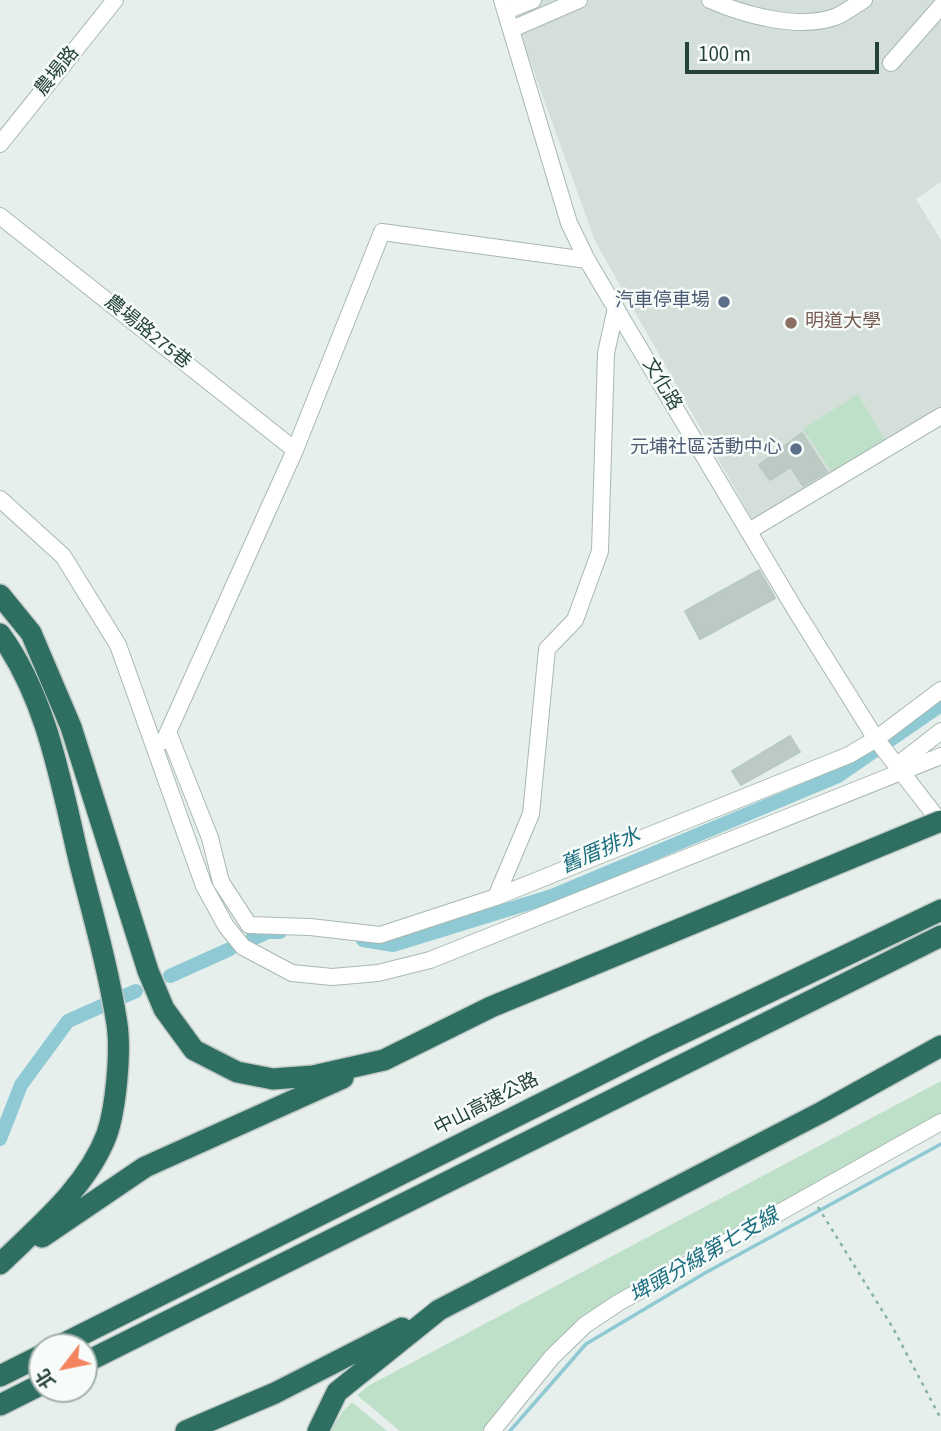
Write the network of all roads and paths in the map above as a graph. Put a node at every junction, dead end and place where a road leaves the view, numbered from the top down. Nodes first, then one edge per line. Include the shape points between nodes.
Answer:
1 (115, 0) edge
2 (533, 0) edge
3 (579, 0) edge
4 (710, 0) edge
5 (864, 0) edge
6 (733, 5) edge
7 (504, 6) edge
8 (941, 6) edge
9 (512, 29) junction
10 (891, 63) dead end
11 (0, 144) edge
12 (0, 216) edge
13 (587, 260) junction
14 (615, 308) junction
15 (941, 416) edge
16 (295, 450) junction
17 (0, 499) edge
18 (749, 531) junction
19 (0, 596) edge
20 (0, 634) edge
21 (941, 690) edge
22 (941, 731) edge
23 (168, 732) junction
24 (878, 741) junction
25 (157, 756) junction
26 (941, 756) edge
27 (897, 766) junction
28 (941, 822) edge
29 (496, 897) junction
30 (941, 910) edge
31 (941, 936) edge
32 (941, 1046) edge
33 (384, 1060) junction
34 (941, 1122) edge
35 (817, 1205) dead end
36 (0, 1266) edge
37 (439, 1310) junction
38 (85, 1333) edge
39 (98, 1356) edge
40 (28, 1361) edge
41 (0, 1376) edge
42 (28, 1391) edge
43 (0, 1405) edge
44 (941, 1419) edge
45 (186, 1431) edge
46 (318, 1431) edge
47 (492, 1431) edge

1 - 11 street, 農場路
2 - 7 street
3 - 9 street
4 - 6 street
5 - 6 street via 834,17 788,23
7 - 9 street, 文化路
8 - 10 street
9 - 13 street, 文化路 via 569,223
12 - 16 street, 農場路275巷
13 - 14 street, 文化路
13 - 16 street via 382,232
14 - 18 street, 文化路
14 - 29 street via 606,353 600,551 575,620 547,649 531,814
15 - 18 street
16 - 23 street
17 - 25 street via 63,556 118,645
18 - 24 street, 文化路
19 - 33 highway via 31,634 52,681 71,727 148,971 164,1009 194,1049 237,1072 273,1079 313,1076
20 - 36 highway via 48,734 117,1026 117,1085 107,1134 77,1188
21 - 24 street
22 - 27 street
23 - 25 street
23 - 29 street via 210,838 222,882 249,925 380,935
24 - 27 street, 文化路
24 - 29 street
25 - 27 street via 204,886 226,926 243,947 292,973 332,977 378,973 430,960
26 - 27 street
27 - 28 street
28 - 33 highway, bridge via 491,1007
30 - 38 highway, 中山高速公路 via 656,1046
31 - 39 highway
32 - 37 highway
33 - 36 highway via 145,1167
34 - 47 street via 585,1325 552,1357
35 - 44 path via 893,1328
37 - 45 highway via 275,1393
37 - 46 highway via 337,1392
40 - 41 highway
42 - 43 highway

